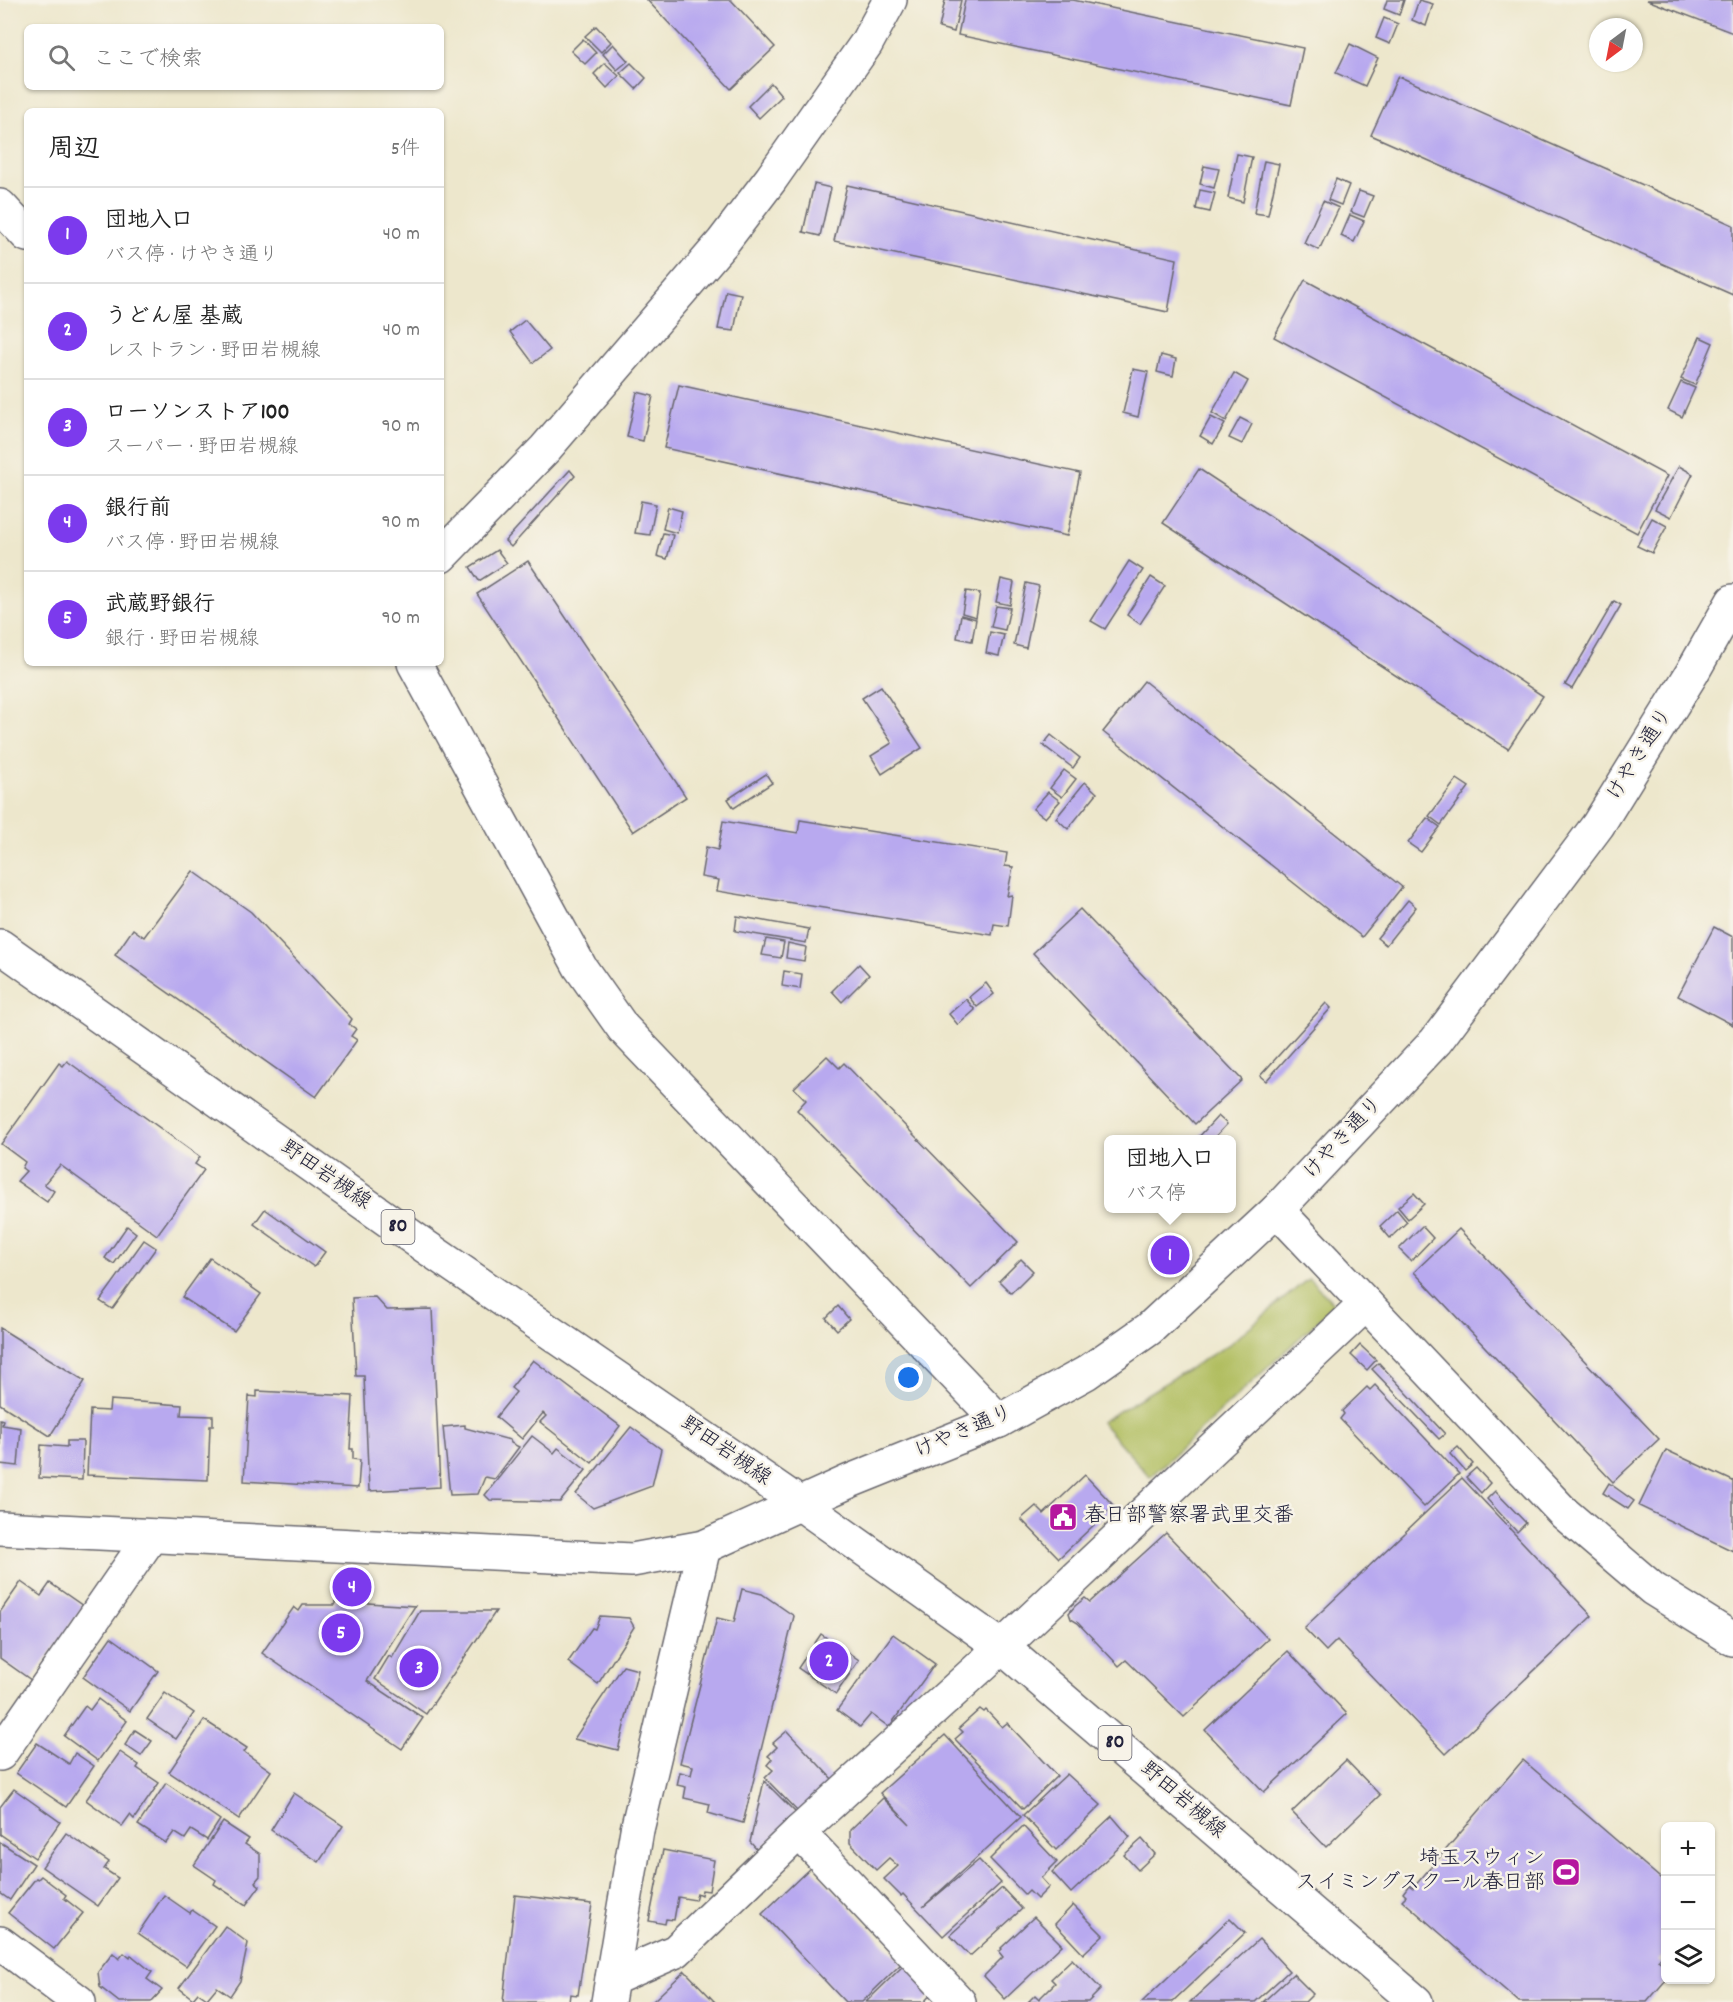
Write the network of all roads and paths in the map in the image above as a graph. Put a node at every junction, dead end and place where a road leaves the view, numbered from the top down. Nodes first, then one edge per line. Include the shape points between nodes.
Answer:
1 (890, 0) edge
2 (0, 206) edge
3 (24, 232) edge
4 (444, 553) edge
5 (1733, 601) edge
6 (416, 666) edge
7 (0, 946) edge
8 (1277, 1210) junction
9 (1366, 1304) junction
10 (999, 1421) junction
11 (799, 1503) junction
12 (0, 1528) edge
13 (151, 1536) junction
14 (704, 1547) junction
15 (1733, 1639) edge
16 (1002, 1647) junction
17 (0, 1754) edge
18 (799, 1832) junction
19 (0, 1943) edge
20 (610, 1990) edge
21 (79, 2002) edge
22 (958, 2002) edge
23 (1416, 2002) edge

1 - 4 street via 866,44 723,242 545,449
2 - 3 street
5 - 8 street, けやき通り via 1593,833 1436,1041
6 - 10 street via 580,967 623,1028
7 - 11 street, 野田岩槻線 / 80 via 416,1240
8 - 9 street
8 - 10 street, けやき通り via 1149,1329 1086,1373
9 - 15 street via 1563,1513 1653,1589
9 - 16 street
10 - 11 street, けやき通り
11 - 14 street, けやき通り
11 - 16 street, 野田岩槻線 / 80
12 - 13 street, けやき通り
13 - 14 street, けやき通り via 632,1560
13 - 17 street
14 - 20 street via 637,1830
16 - 18 street
16 - 23 street, 野田岩槻線 / 80
18 - 20 street via 676,1951
18 - 22 street
19 - 21 street

